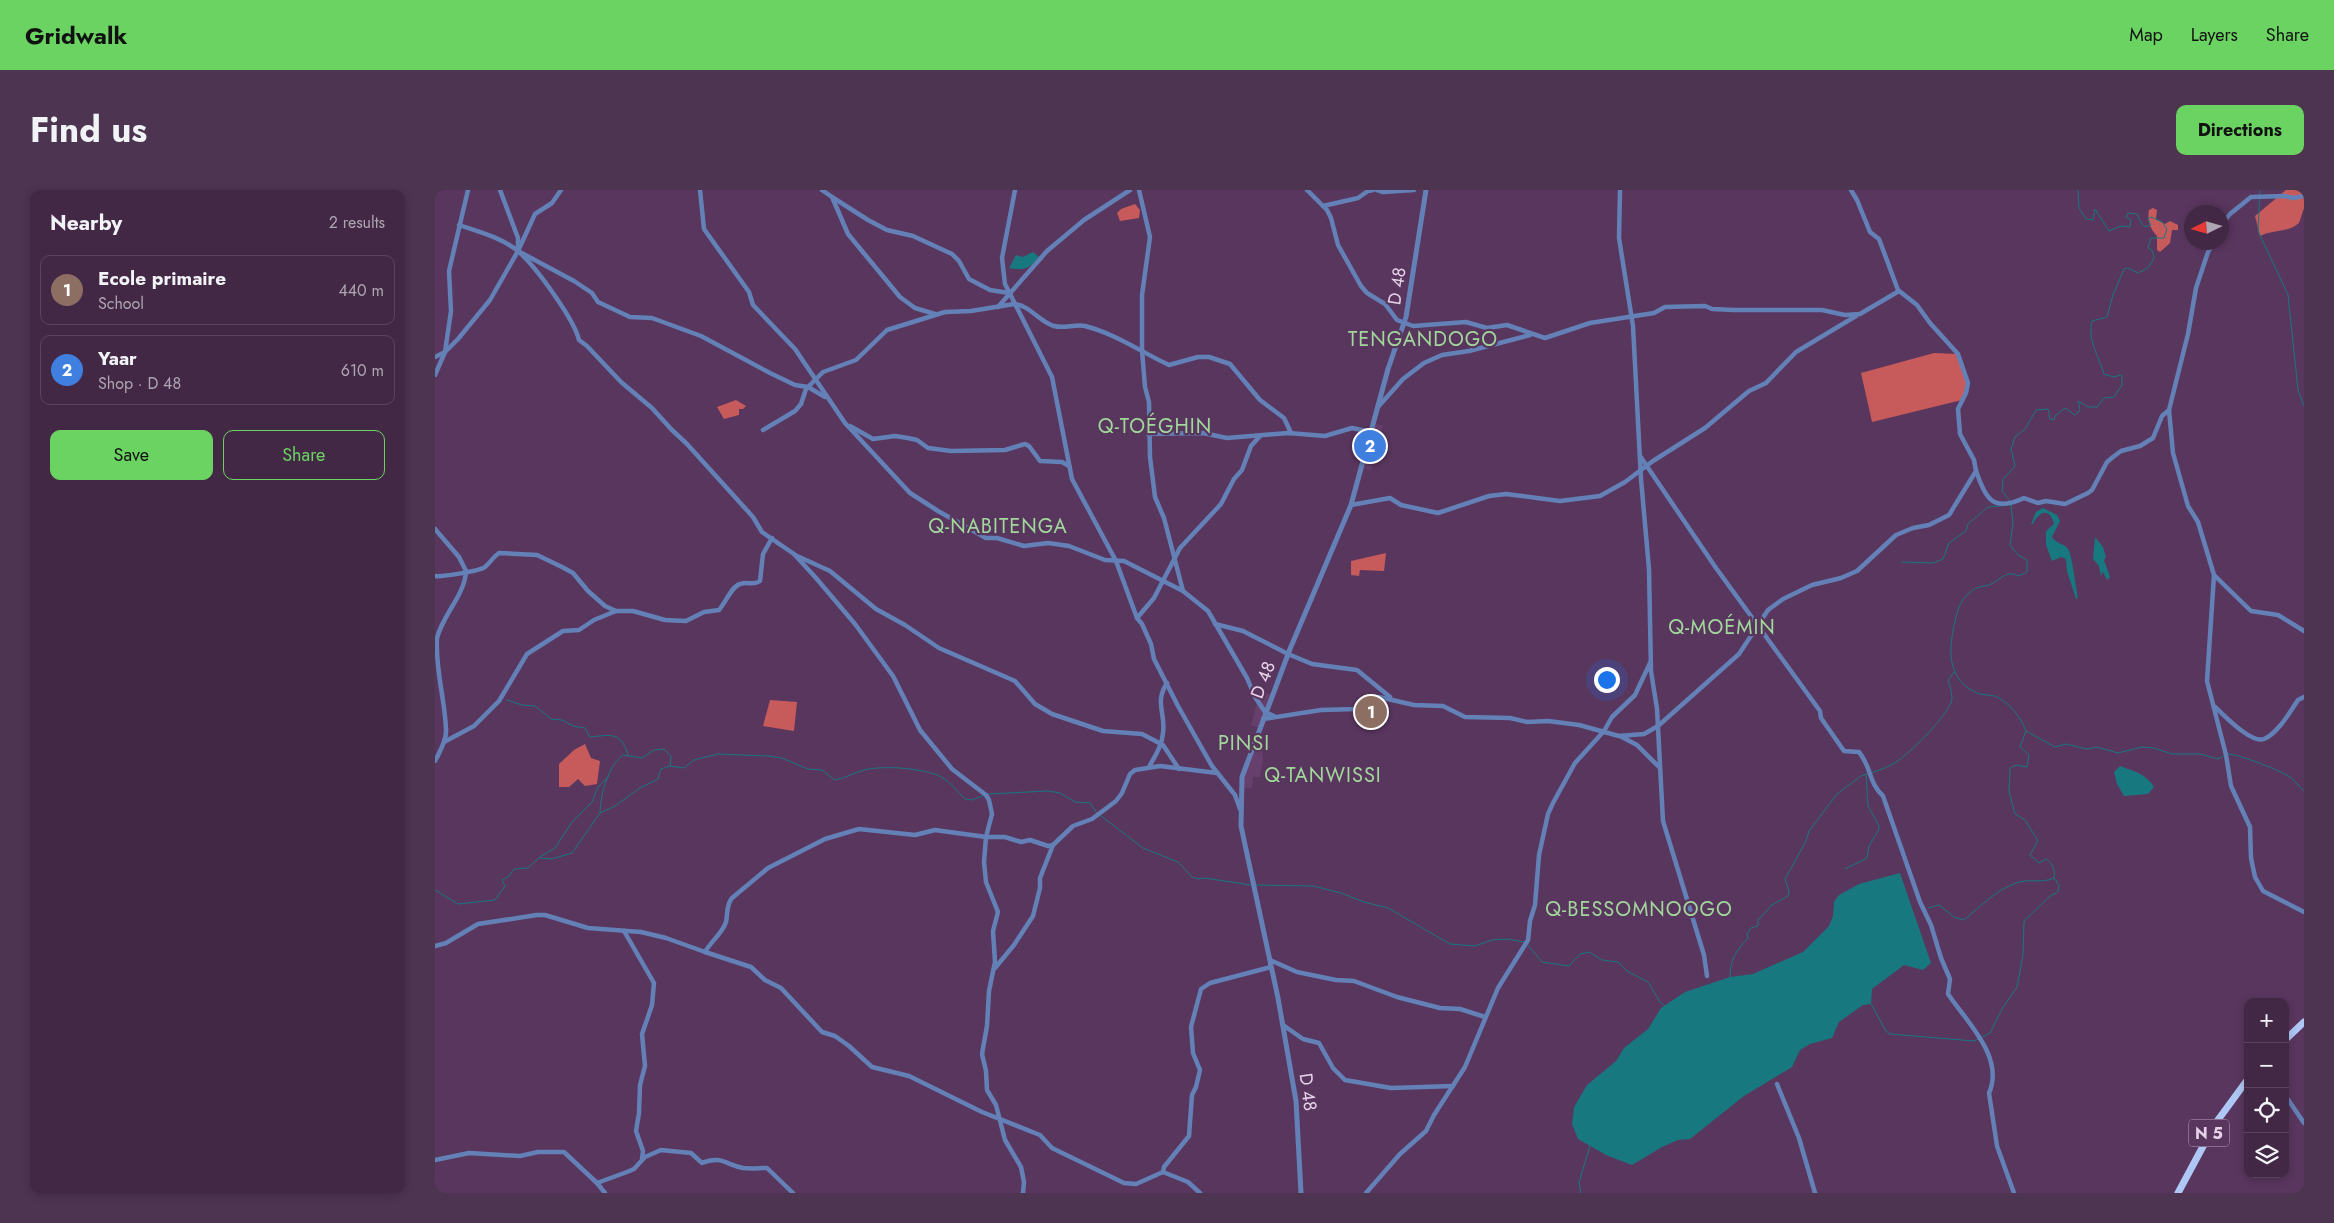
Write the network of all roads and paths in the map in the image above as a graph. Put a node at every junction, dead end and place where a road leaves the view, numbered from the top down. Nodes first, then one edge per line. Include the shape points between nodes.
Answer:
1 (468, 190) edge
2 (500, 190) edge
3 (561, 190) edge
4 (700, 190) edge
5 (822, 190) edge
6 (1015, 190) edge
7 (1130, 190) edge
8 (1139, 190) edge
9 (1307, 190) edge
10 (1375, 190) edge
11 (1414, 190) edge
12 (1426, 190) edge
13 (1620, 190) edge
14 (1851, 190) edge
15 (2304, 196) edge
16 (832, 198) junction
17 (1323, 206) junction
18 (2229, 216) edge
19 (459, 225) junction
20 (2209, 250) edge
21 (518, 251) junction
22 (1899, 291) junction
23 (1009, 293) junction
24 (1014, 304) junction
25 (998, 307) junction
26 (935, 314) junction
27 (1860, 314) junction
28 (1631, 316) junction
29 (1404, 323) junction
30 (1532, 335) junction
31 (1141, 350) junction
32 (445, 352) junction
33 (435, 357) edge
34 (435, 375) edge
35 (815, 380) junction
36 (808, 387) junction
37 (827, 398) junction
38 (1377, 409) junction
39 (2169, 410) junction
40 (845, 423) junction
41 (763, 430) dead end
42 (1371, 432) junction
43 (1291, 433) junction
44 (1148, 434) junction
45 (1260, 436) junction
46 (1640, 456) junction
47 (1069, 466) junction
48 (1646, 466) junction
49 (1641, 471) junction
50 (1976, 471) junction
51 (1351, 505) junction
52 (435, 529) edge
53 (771, 538) junction
54 (794, 554) junction
55 (1174, 557) junction
56 (1116, 561) junction
57 (466, 572) junction
58 (2214, 575) junction
59 (435, 576) edge
60 (1164, 582) junction
61 (1183, 591) junction
62 (616, 611) junction
63 (1137, 618) junction
64 (1757, 623) junction
65 (1215, 624) junction
66 (2304, 631) edge
67 (1288, 654) junction
68 (1651, 659) junction
69 (1167, 682) junction
70 (2304, 697) edge
71 (1391, 698) junction
72 (2214, 706) junction
73 (1265, 712) junction
74 (1274, 716) junction
75 (1263, 719) junction
76 (1658, 726) junction
77 (1603, 732) junction
78 (1619, 736) junction
79 (444, 742) junction
80 (1161, 744) junction
81 (435, 761) edge
82 (1149, 767) junction
83 (1659, 768) junction
84 (1179, 769) junction
85 (1217, 773) junction
86 (1241, 809) junction
87 (986, 837) junction
88 (1053, 846) junction
89 (2304, 912) edge
90 (624, 931) junction
91 (435, 946) edge
92 (705, 952) junction
93 (1269, 960) junction
94 (1271, 967) junction
95 (994, 969) junction
96 (1707, 976) dead end
97 (1485, 1017) junction
98 (2304, 1022) edge
99 (1283, 1025) junction
100 (2289, 1036) edge
101 (1777, 1084) dead end
102 (2244, 1084) edge
103 (1453, 1086) junction
104 (2289, 1101) edge
105 (1000, 1119) junction
106 (2304, 1123) edge
107 (435, 1160) edge
108 (642, 1160) junction
109 (1163, 1172) junction
110 (597, 1183) junction
111 (1024, 1192) edge
112 (605, 1193) edge
113 (793, 1193) edge
114 (1200, 1193) edge
115 (1301, 1193) edge
116 (1366, 1193) edge
117 (1815, 1193) edge
118 (2014, 1193) edge
119 (2179, 1193) edge

1 - 19 street
2 - 21 street via 518,238
3 - 21 street via 552,203 535,214
4 - 35 street via 704,229 749,292 753,305 795,349
5 - 16 street
6 - 23 street via 1002,258
7 - 23 street via 1059,241
8 - 31 street via 1150,237 1142,295
9 - 17 street
10 - 11 street
10 - 17 street via 1359,198
12 - 29 street, D 48
13 - 28 street via 1619,238
14 - 22 street via 1870,232 1879,240
15 - 18 street via 2251,197
16 - 23 street via 881,226 952,254 969,279 990,290
16 - 26 street via 848,234 901,297 915,308
17 - 29 street via 1331,218 1338,245 1361,286
19 - 21 street via 497,238
19 - 32 street via 449,271 451,312
20 - 39 street via 2195,288 2188,334
21 - 32 street via 490,300
21 - 36 street via 592,293 598,302 630,317 652,318 701,336 795,385
21 - 53 street via 554,296 577,331 579,340 621,382 653,408 753,517 762,532
22 - 27 street
22 - 50 street via 1917,305 1958,354 1967,383 1958,408 1960,434 1974,460
23 - 24 street
23 - 25 street
24 - 25 street
24 - 31 street via 1021,305 1052,325 1083,326
24 - 47 street via 1026,321 1052,377
25 - 26 street
26 - 35 street via 887,330 855,360 823,372
27 - 28 street via 1682,306
27 - 48 street via 1796,352 1765,383 1749,391 1705,428
28 - 30 street via 1590,322 1545,338
28 - 46 street
29 - 30 street via 1413,326 1466,322 1487,328 1507,325
29 - 38 street, D 48
30 - 38 street via 1442,355 1423,363 1403,378
31 - 43 street via 1169,364 1209,357 1230,364 1260,400 1284,418
31 - 44 street via 1149,402
32 - 33 street
32 - 34 street
35 - 36 street
35 - 37 street
36 - 37 street
36 - 41 street via 795,411
37 - 40 street
38 - 42 street, D 48
39 - 50 street via 2162,416 2153,438 2113,457 2092,490 2069,503 2037,503 2024,498 2010,503 1994,502 1984,493
39 - 58 street via 2173,453 2188,506 2198,522
40 - 47 street via 873,439 908,438 928,448 951,451 1005,450 1025,444 1039,461 1062,462
40 - 56 street via 911,493 987,538 1024,546 1069,546
42 - 43 street via 1352,428 1325,436
42 - 51 street, D 48
43 - 45 street
44 - 45 street via 1203,433 1227,438
44 - 55 street via 1155,497
45 - 55 street via 1251,446 1242,470 1233,479 1221,504
46 - 48 street
46 - 49 street
47 - 56 street via 1083,502
48 - 49 street
48 - 64 street
49 - 51 street via 1618,487 1592,498 1560,502 1506,494 1489,496 1439,513 1401,504 1390,498
49 - 68 street via 1649,568
50 - 64 street via 1949,515 1896,535 1857,571 1783,599
51 - 67 street, D 48
52 - 57 street via 459,557
53 - 54 street
53 - 62 street via 763,554 760,581 735,587 719,610 704,612 686,621
54 - 80 street via 830,572 876,609 939,648 1015,681 1035,704 1052,714 1103,731 1142,734
54 - 87 street via 855,624 893,676 920,730 952,769 986,795 992,814
55 - 60 street
55 - 61 street
56 - 60 street via 1124,561
56 - 63 street
57 - 59 street
57 - 62 street via 479,570 499,553 537,555 573,573 588,591
57 - 79 street via 437,639 437,679 446,729
58 - 66 street via 2251,611 2278,615
58 - 72 street via 2207,681
60 - 61 street
60 - 63 street
61 - 65 street via 1205,607
62 - 79 street via 579,630 563,631 527,654 499,701 474,726
63 - 69 street
64 - 76 street via 1739,654
64 - 118 street via 1821,711 1821,718 1844,751 1859,752 1868,763 1874,788 1883,796 1950,979 1948,994 1981,1039 1991,1061 1992,1086 1989,1093 1997,1146
65 - 67 street via 1243,631
65 - 73 street
67 - 71 street via 1312,664 1357,670
67 - 73 street, D 48
68 - 76 street
68 - 77 street via 1635,695 1612,717
69 - 80 street via 1160,699
69 - 85 street
70 - 72 street via 2263,739 2237,728
71 - 74 street via 1370,699 1356,709
71 - 77 street via 1414,705 1443,706 1465,716 1548,721
72 - 89 street via 2231,786 2250,827 2255,878 2263,891
73 - 74 street
73 - 75 street, D 48
74 - 75 street
75 - 86 street, D 48 via 1244,768
76 - 78 street via 1644,734
76 - 83 street
77 - 78 street
77 - 97 street via 1575,763 1548,814 1528,940 1498,988
78 - 83 street via 1637,746
79 - 81 street
80 - 82 street
80 - 84 street
82 - 84 street
82 - 88 street via 1130,774 1117,801 1092,819 1073,826
83 - 96 street via 1663,821 1704,955
84 - 85 street
85 - 86 street via 1235,795
86 - 93 street, D 48 via 1248,866
87 - 88 street via 1005,837 1021,842 1030,840
87 - 92 street via 935,830 915,835 859,829 825,839 768,868 732,898 721,932
87 - 95 street via 986,882 998,912 993,931
88 - 95 street via 1040,878 1033,916
90 - 91 street via 588,928 537,915 478,924
90 - 92 street via 666,938
90 - 108 street via 653,983 652,1005 641,1034 645,1066 636,1131 643,1151
92 - 105 street via 751,967 765,980 781,988 822,1032 835,1036 872,1067 909,1076
93 - 94 street, D 48
93 - 97 street via 1297,972 1354,981 1397,997 1440,1008 1460,1008
94 - 99 street, D 48
94 - 109 street via 1210,983 1201,989 1191,1027 1193,1053 1200,1070 1192,1095 1189,1136
95 - 105 street via 982,1054 987,1090
97 - 103 street via 1465,1067
98 - 100 highway
99 - 103 street via 1303,1038 1319,1043 1333,1068 1345,1080 1391,1088
99 - 115 street, D 48 via 1298,1114
101 - 117 street via 1799,1138
102 - 119 highway, N 5 via 2215,1124
103 - 116 street via 1426,1131 1400,1154
104 - 106 street
105 - 109 street via 1040,1135 1052,1148 1124,1184 1136,1184
105 - 111 street via 1005,1140 1021,1167
107 - 110 street via 469,1153 520,1156 564,1152
108 - 110 street via 627,1172
108 - 113 street via 661,1150 691,1153 702,1163 710,1159 743,1168 767,1168
109 - 114 street via 1188,1182
110 - 112 street

